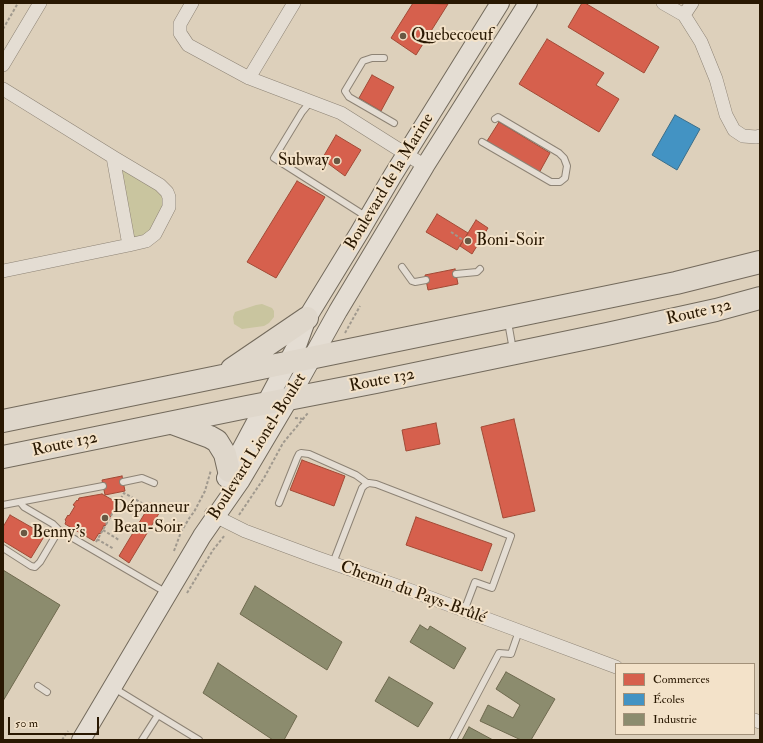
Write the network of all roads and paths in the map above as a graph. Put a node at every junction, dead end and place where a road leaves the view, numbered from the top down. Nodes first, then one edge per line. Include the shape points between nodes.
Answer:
1 (18, 3) edge
2 (40, 3) edge
3 (192, 3) edge
4 (294, 3) edge
5 (500, 3) edge
6 (528, 3) edge
7 (663, 3) edge
8 (692, 3) edge
9 (684, 15) junction
10 (3, 28) edge
11 (384, 58) dead end
12 (3, 66) edge
13 (248, 78) junction
14 (3, 89) edge
15 (311, 101) junction
16 (495, 119) dead end
17 (394, 123) dead end
18 (760, 136) edge
19 (482, 142) dead end
20 (406, 154) junction
21 (113, 157) junction
22 (425, 166) junction
23 (368, 218) junction
24 (451, 232) dead end
25 (464, 240) dead end
26 (129, 245) junction
27 (760, 262) edge
28 (402, 267) dead end
29 (480, 269) dead end
30 (3, 272) edge
31 (456, 274) dead end
32 (426, 280) dead end
33 (760, 298) edge
34 (307, 318) junction
35 (507, 318) junction
36 (514, 353) junction
37 (312, 358) junction
38 (286, 363) junction
39 (223, 375) junction
40 (264, 404) junction
41 (292, 408) junction
42 (3, 421) edge
43 (172, 423) junction
44 (3, 457) edge
45 (220, 469) junction
46 (123, 482) dead end
47 (154, 483) dead end
48 (367, 483) junction
49 (104, 486) dead end
50 (20, 502) junction
51 (249, 502) dead end
52 (142, 503) dead end
53 (280, 503) dead end
54 (3, 505) edge
55 (213, 515) junction
56 (59, 530) junction
57 (102, 530) junction
58 (97, 539) junction
59 (222, 539) dead end
60 (120, 540) dead end
61 (95, 543) dead end
62 (3, 548) edge
63 (114, 549) dead end
64 (174, 552) dead end
65 (333, 563) junction
66 (192, 585) dead end
67 (168, 594) junction
68 (464, 611) junction
69 (518, 631) junction
70 (615, 667) edge
71 (38, 686) dead end
72 (112, 688) junction
73 (47, 692) dead end
74 (158, 715) junction
75 (81, 740) edge
76 (142, 740) edge
77 (199, 740) edge
78 (453, 740) edge

1 - 10 path
2 - 12 street
3 - 13 street via 180,24 180,34 188,44
4 - 13 street
5 - 20 street, Boulevard de la Marine
6 - 22 street, Boulevard de la Marine
7 - 9 street
8 - 9 street
9 - 18 street via 701,42 730,124 743,136
11 - 17 lane via 363,61 345,91 350,97
13 - 15 street
14 - 21 street
15 - 20 street via 341,113
15 - 23 lane via 274,158
16 - 19 lane via 498,117 559,153 567,166 565,178 560,182 551,182
20 - 22 street
20 - 23 street, Boulevard de la Marine
21 - 26 street
21 - 26 street via 160,185 169,197 169,207 154,234 146,241
22 - 37 street, Boulevard de la Marine
23 - 34 street, Boulevard de la Marine
24 - 25 path
26 - 30 street
27 - 35 highway, Route 132 via 683,282
28 - 32 lane via 412,281
29 - 31 lane via 474,273
33 - 36 highway, Route 132 via 681,318
34 - 38 street, Boulevard de la Marine via 298,343
34 - 39 highway
35 - 36 lane
35 - 37 highway, Route 132
36 - 41 highway, Route 132
37 - 38 highway, Route 132
37 - 41 street, Boulevard Lionel-Boulet
38 - 39 highway, Route 132
38 - 40 street, Boulevard Lionel-Boulet
39 - 42 highway, Route 132
40 - 41 highway, Route 132
40 - 43 highway, Route 132
40 - 45 street, Boulevard Lionel-Boulet
41 - 51 path, Boulevard Lionel-Boulet via 304,419 284,443
41 - 55 street, Boulevard Lionel-Boulet
43 - 44 highway, Route 132
43 - 45 highway via 217,441 225,454
45 - 55 street, Boulevard Lionel-Boulet
45 - 64 path, Boulevard Lionel-Boulet via 181,532
46 - 47 lane via 142,478
48 - 53 lane via 356,475 309,454 301,453
48 - 65 lane via 362,488
48 - 68 lane via 376,484 511,536 492,588 475,582
49 - 50 lane
50 - 54 lane
50 - 56 lane
52 - 57 path via 124,493
55 - 65 street, Chemin du Pays-Brûlé via 245,531
55 - 67 street, Boulevard Lionel-Boulet
56 - 62 lane via 36,567
56 - 67 lane
57 - 58 path
57 - 60 path
58 - 61 path
58 - 63 path
59 - 66 path, Boulevard Lionel-Boulet
65 - 68 street, Chemin du Pays-Brûlé
67 - 72 street, Boulevard Lionel-Boulet
68 - 69 street, Chemin du Pays-Brûlé
69 - 70 street, Chemin du Pays-Brûlé
69 - 78 lane via 511,654 499,653
71 - 73 lane
72 - 74 lane
72 - 75 street, Boulevard Lionel-Boulet
74 - 76 lane
74 - 77 lane

